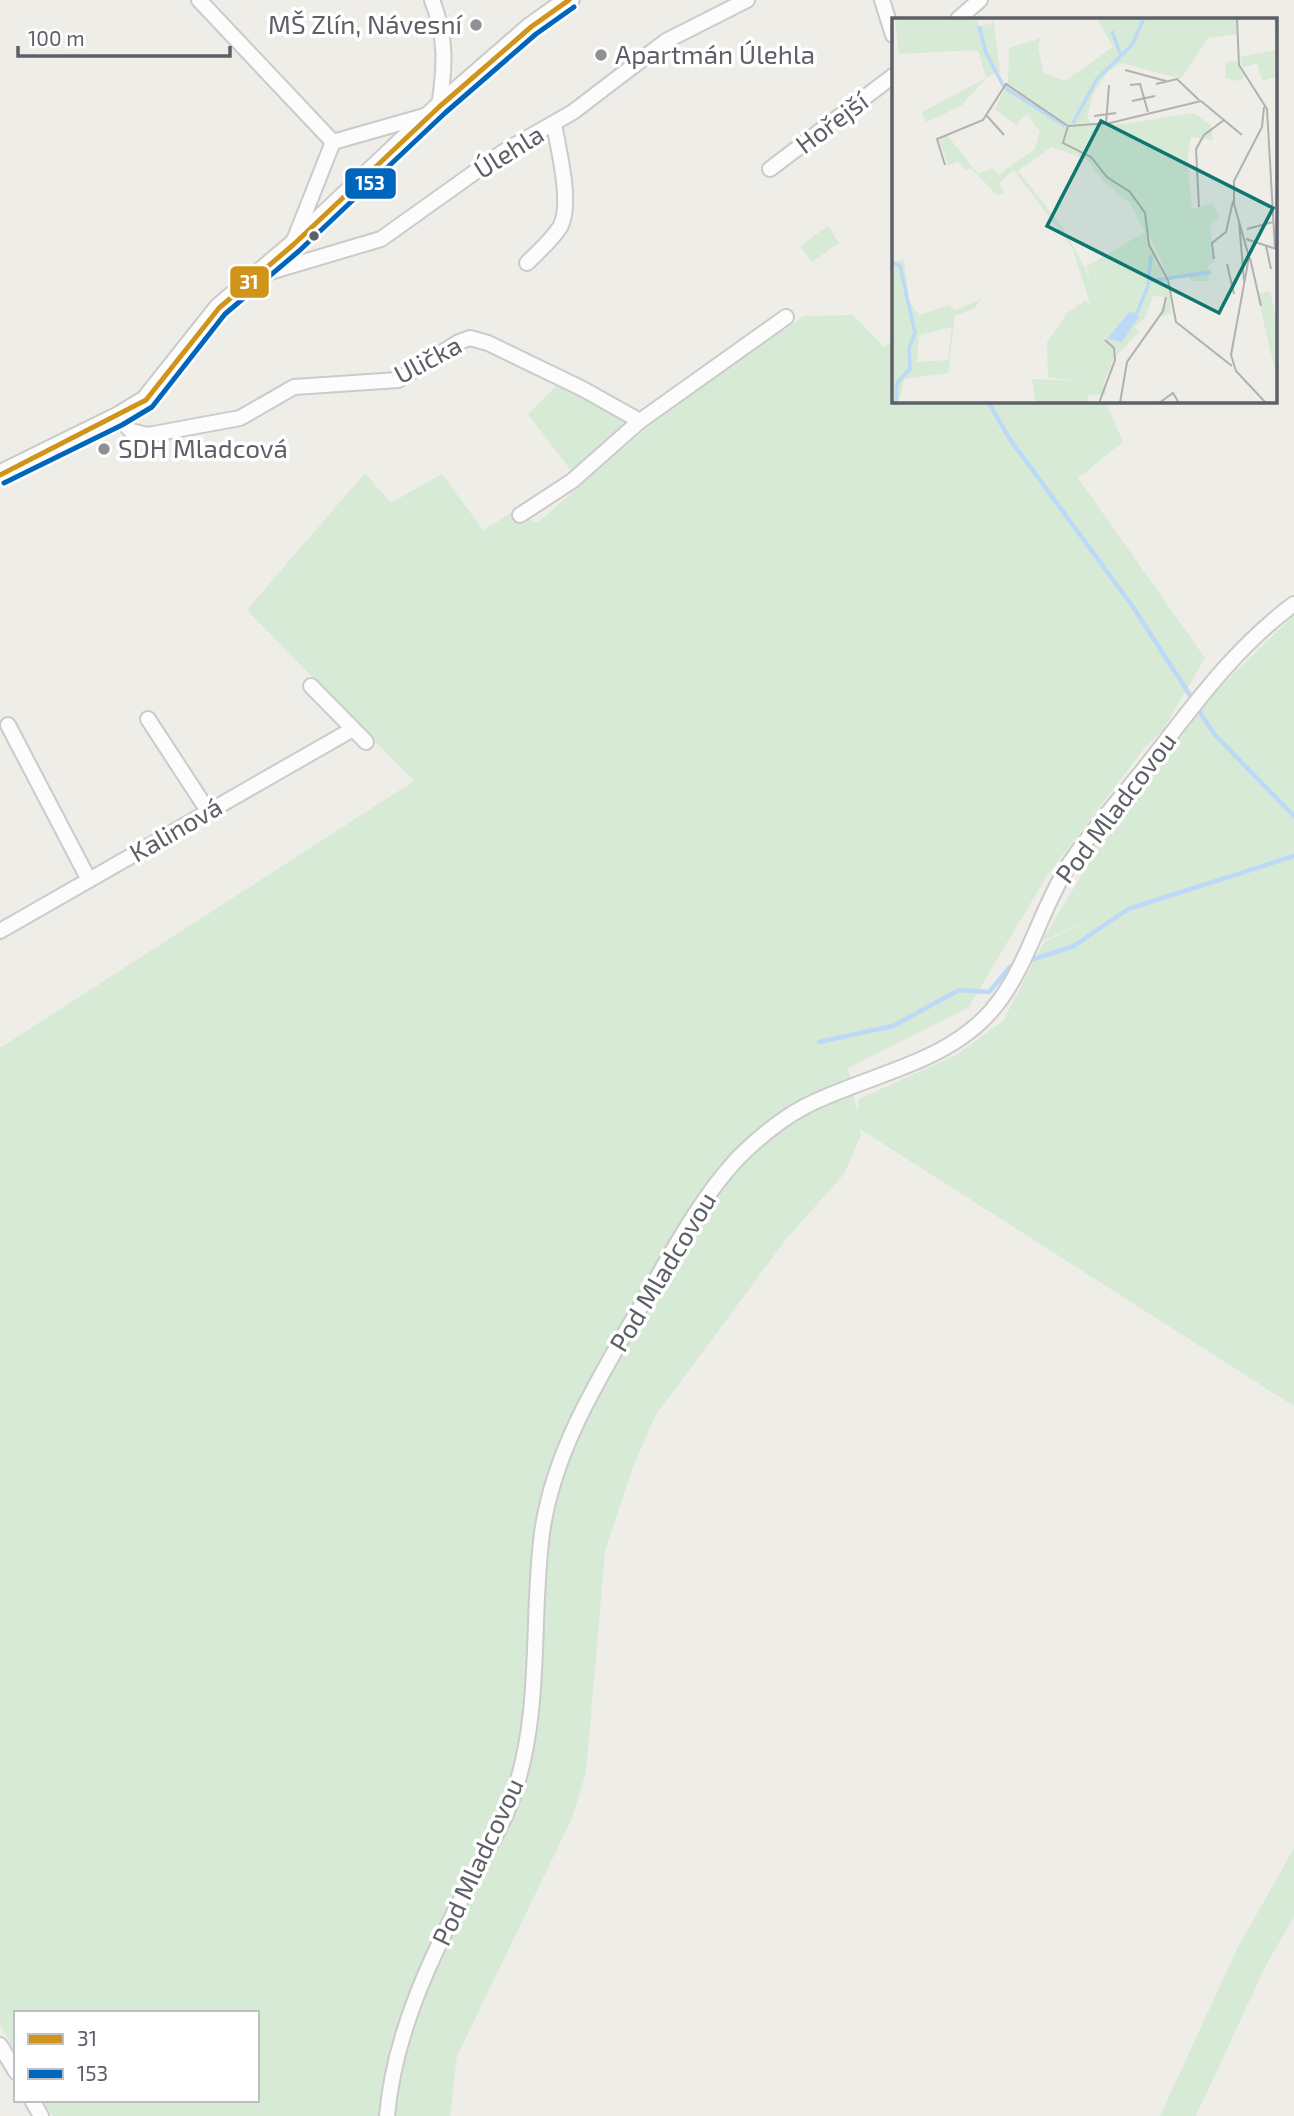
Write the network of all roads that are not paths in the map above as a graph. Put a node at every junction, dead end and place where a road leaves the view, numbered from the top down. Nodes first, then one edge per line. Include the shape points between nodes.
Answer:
1 (198, 0) edge
2 (432, 0) edge
3 (569, 0) edge
4 (747, 0) edge
5 (882, 0) edge
6 (980, 0) edge
7 (959, 18) edge
8 (892, 32) edge
9 (892, 77) edge
10 (436, 110) junction
11 (554, 124) junction
12 (333, 142) junction
13 (770, 169) dead end
14 (293, 245) junction
15 (527, 263) dead end
16 (257, 276) junction
17 (786, 317) dead end
18 (118, 417) junction
19 (640, 421) junction
20 (0, 475) edge
21 (520, 516) dead end
22 (1294, 604) edge
23 (311, 686) dead end
24 (148, 719) dead end
25 (8, 725) dead end
26 (353, 729) junction
27 (366, 741) dead end
28 (208, 811) junction
29 (89, 880) junction
30 (0, 932) edge
31 (0, 2046) edge
32 (14, 2069) edge
33 (387, 2116) edge

1 - 12 street
2 - 10 street via 445,52
3 - 10 street
4 - 11 street, Úlehla via 666,41
5 - 8 street
6 - 7 street
9 - 13 street, Hořejší
10 - 12 street
10 - 14 street
11 - 15 street via 565,200 563,219
11 - 16 street, Úlehla via 503,152 381,239
12 - 14 street
14 - 16 street
16 - 18 street via 203,324 151,395
17 - 19 street
18 - 19 street, Ulička via 131,431 148,435 240,418 294,387 398,380 470,338 583,389
18 - 20 street
19 - 21 street via 572,481
22 - 33 street, Pod Mladcovou via 1245,645 1204,691 1070,863 994,1008 960,1037 806,1107 754,1143 686,1226 584,1404 555,1475 542,1530 530,1719 522,1767 513,1798 455,1910 406,2023
23 - 26 street
24 - 28 street
25 - 29 street
26 - 27 street
26 - 28 street, Kalinová
28 - 29 street, Kalinová
29 - 30 street, Kalinová
31 - 32 street

